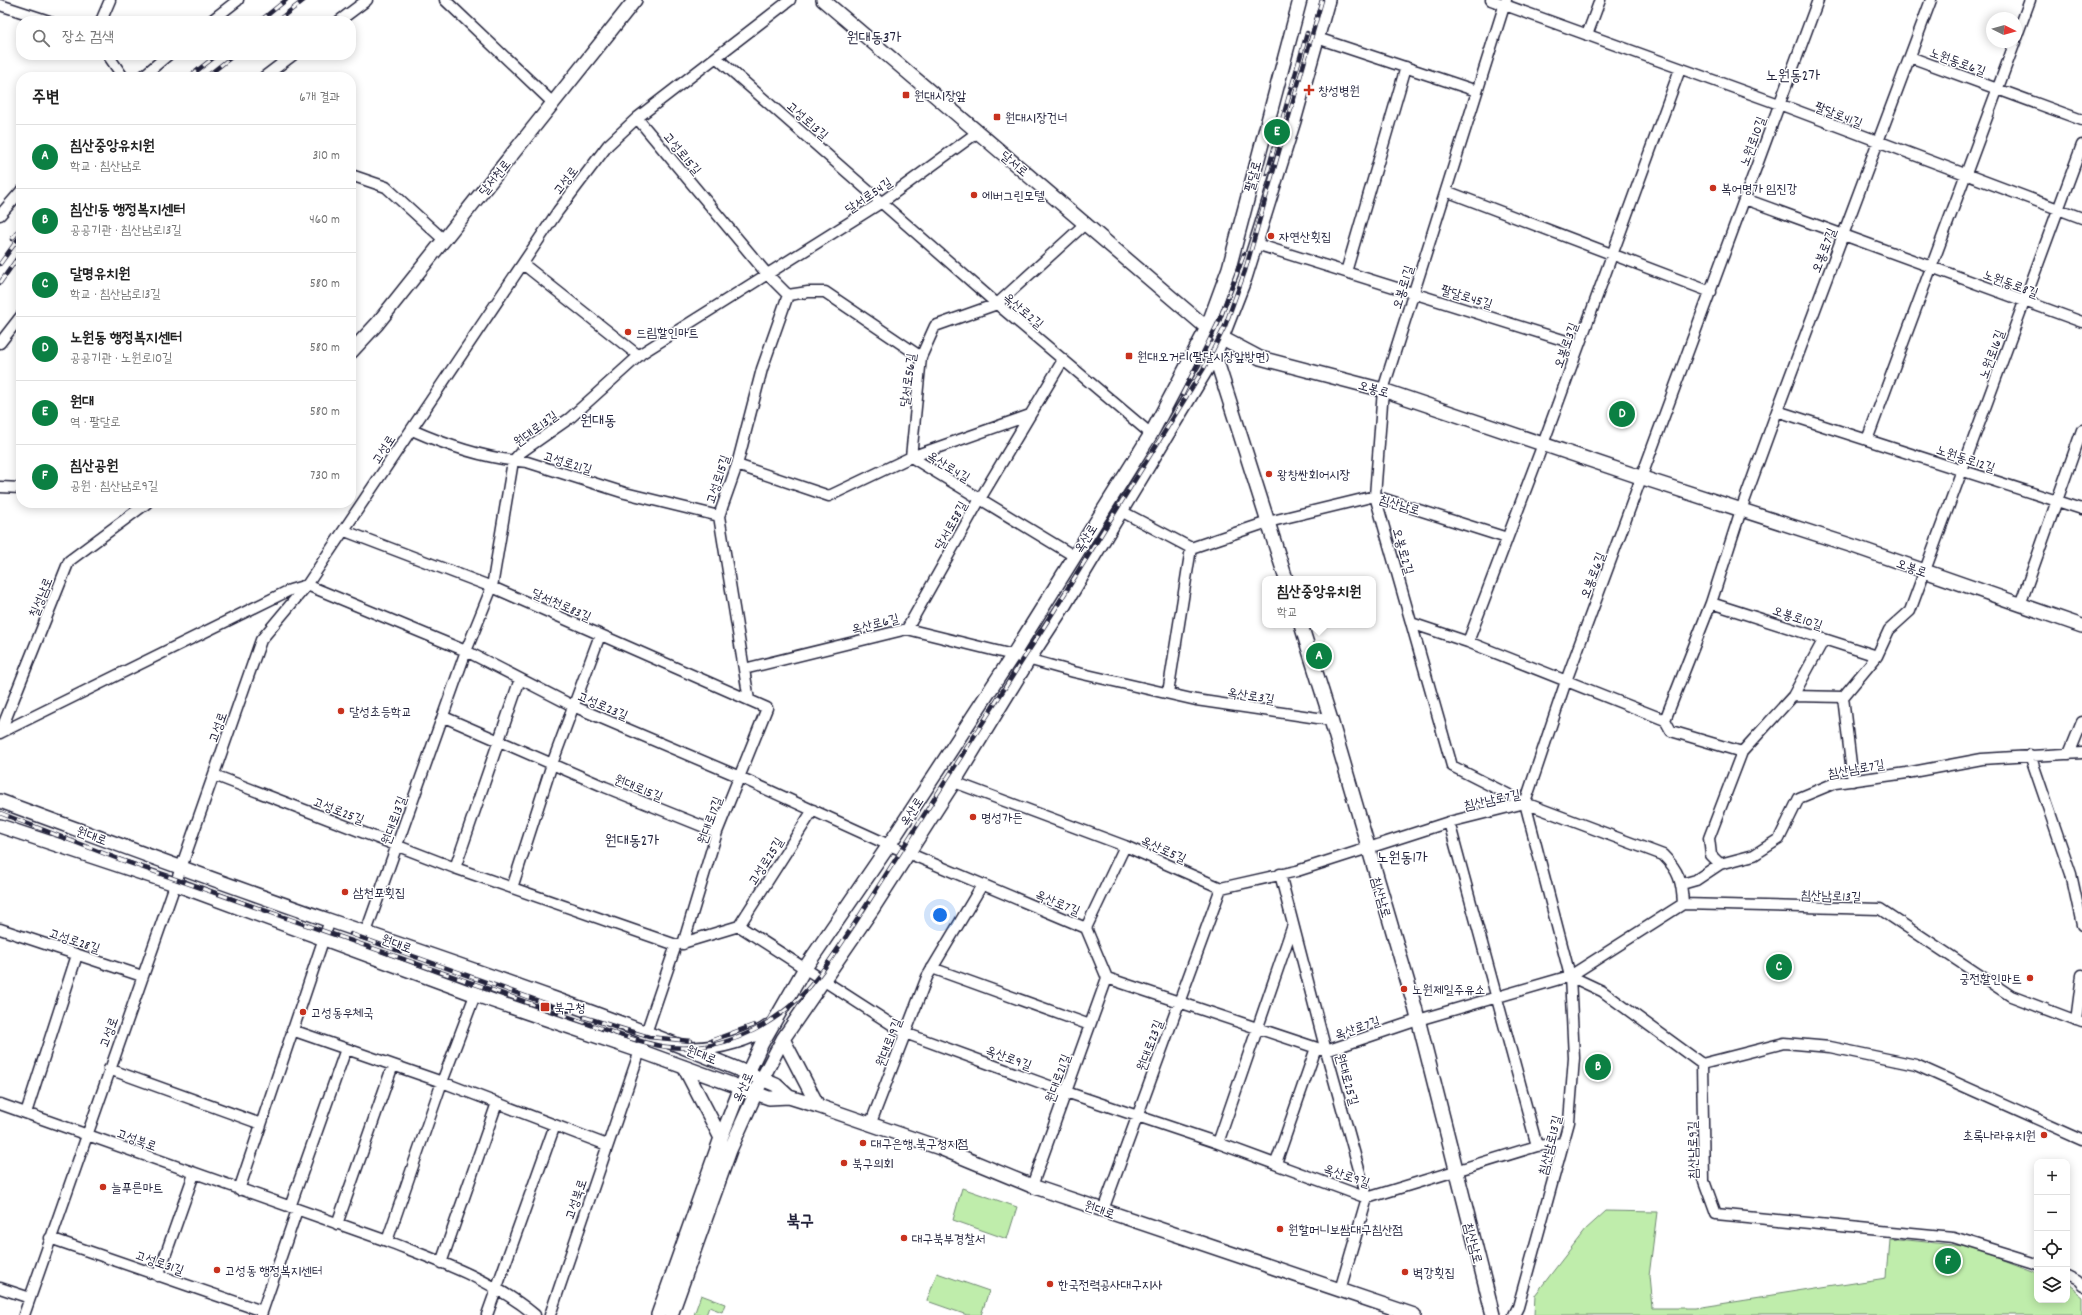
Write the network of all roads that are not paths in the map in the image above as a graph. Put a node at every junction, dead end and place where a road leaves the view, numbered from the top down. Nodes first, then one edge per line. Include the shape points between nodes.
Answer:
1 (110, 0) edge
2 (238, 0) edge
3 (367, 0) edge
4 (445, 0) edge
5 (635, 0) edge
6 (790, 0) edge
7 (823, 0) edge
8 (1300, 0) edge
9 (1328, 0) edge
10 (1491, 0) edge
11 (1600, 0) edge
12 (1818, 0) edge
13 (1931, 0) edge
14 (1505, 2) edge
15 (2029, 2) edge
16 (0, 5) edge
17 (34, 16) edge
18 (103, 16) edge
19 (217, 16) edge
20 (345, 16) edge
21 (2022, 21) edge
22 (1587, 35) junction
23 (1317, 38) junction
24 (2013, 48) edge
25 (1910, 57) junction
26 (717, 58) junction
27 (111, 60) edge
28 (162, 60) edge
29 (286, 60) edge
30 (1406, 67) junction
31 (1680, 69) junction
32 (120, 72) edge
33 (148, 72) edge
34 (271, 72) edge
35 (1997, 89) junction
36 (1477, 91) junction
37 (553, 102) junction
38 (1779, 104) junction
39 (637, 118) junction
40 (2082, 120) edge
41 (978, 132) junction
42 (1878, 142) junction
43 (2082, 145) edge
44 (1966, 175) junction
45 (356, 177) edge
46 (1446, 191) junction
47 (16, 196) edge
48 (1745, 199) junction
49 (882, 202) junction
50 (2058, 209) junction
51 (0, 214) edge
52 (2082, 218) edge
53 (1086, 223) junction
54 (1843, 236) junction
55 (444, 240) junction
56 (1256, 244) junction
57 (1612, 254) junction
58 (523, 264) junction
59 (1931, 268) junction
60 (1346, 272) junction
61 (767, 274) junction
62 (1711, 292) junction
63 (1414, 293) junction
64 (788, 295) junction
65 (2024, 301) junction
66 (997, 304) junction
67 (16, 322) edge
68 (2082, 322) edge
69 (1207, 328) junction
70 (1222, 338) junction
71 (0, 343) edge
72 (1579, 345) junction
73 (356, 347) edge
74 (1215, 354) junction
75 (639, 356) junction
76 (921, 357) junction
77 (1063, 360) junction
78 (1384, 390) junction
79 (1777, 411) junction
80 (1030, 415) junction
81 (412, 430) junction
82 (2082, 430) edge
83 (1151, 434) junction
84 (1867, 440) junction
85 (1543, 444) junction
86 (911, 457) junction
87 (513, 461) junction
88 (737, 465) junction
89 (1962, 470) junction
90 (1643, 478) junction
91 (0, 487) edge
92 (16, 488) edge
93 (1375, 496) junction
94 (980, 499) junction
95 (2057, 501) junction
96 (139, 508) edge
97 (2082, 509) edge
98 (1121, 510) junction
99 (1741, 510) junction
100 (719, 516) junction
101 (1268, 522) junction
102 (345, 531) junction
103 (1508, 538) junction
104 (1191, 548) junction
105 (1074, 556) junction
106 (1925, 571) junction
107 (1285, 576) edge
108 (307, 585) junction
109 (492, 587) junction
110 (1711, 603) junction
111 (2020, 605) junction
112 (1411, 623) junction
113 (2082, 626) edge
114 (1302, 628) edge
115 (907, 629) junction
116 (600, 634) junction
117 (1824, 639) junction
118 (1468, 642) junction
119 (466, 651) junction
120 (1013, 655) junction
121 (1877, 656) junction
122 (1029, 659) junction
123 (744, 669) junction
124 (520, 679) junction
125 (1566, 681) junction
126 (1168, 694) junction
127 (1793, 696) junction
128 (1844, 697) junction
129 (749, 700) junction
130 (573, 706) junction
131 (767, 708) joint
132 (444, 716) junction
133 (1331, 720) junction
134 (1665, 720) junction
135 (2082, 722) edge
136 (0, 733) edge
137 (499, 741) junction
138 (1742, 752) junction
139 (2082, 753) edge
140 (2069, 754) junction
141 (2030, 755) junction
142 (552, 764) junction
143 (214, 775) junction
144 (740, 777) junction
145 (1853, 781) junction
146 (954, 782) junction
147 (0, 801) edge
148 (1525, 804) junction
149 (813, 810) junction
150 (1449, 822) junction
151 (0, 826) edge
152 (717, 832) junction
153 (889, 845) junction
154 (397, 846) junction
155 (1125, 846) junction
156 (1368, 849) junction
157 (908, 853) junction
158 (1720, 864) junction
159 (181, 867) junction
160 (455, 868) junction
161 (1280, 874) junction
162 (175, 884) junction
163 (1682, 884) junction
164 (982, 885) junction
165 (512, 888) junction
166 (1220, 888) junction
167 (1683, 904) junction
168 (330, 920) junction
169 (1294, 925) junction
170 (2082, 925) edge
171 (739, 926) junction
172 (1086, 928) junction
173 (0, 929) edge
174 (366, 932) junction
175 (323, 939) junction
176 (679, 944) junction
177 (78, 955) junction
178 (805, 968) junction
179 (932, 968) junction
180 (484, 974) junction
181 (2082, 975) edge
182 (142, 976) junction
183 (1570, 976) junction
184 (1107, 978) junction
185 (823, 979) junction
186 (476, 994) junction
187 (1498, 997) junction
188 (1179, 1001) junction
189 (1418, 1020) junction
190 (2079, 1022) edge
191 (774, 1023) junction
192 (1090, 1025) junction
193 (1258, 1028) junction
194 (292, 1030) junction
195 (646, 1033) junction
196 (905, 1033) junction
197 (784, 1039) junction
198 (1316, 1048) junction
199 (346, 1049) junction
200 (687, 1049) junction
201 (640, 1051) junction
202 (1326, 1051) junction
203 (1702, 1064) junction
204 (393, 1065) junction
205 (684, 1067) junction
206 (109, 1069) junction
207 (748, 1073) junction
208 (762, 1079) junction
209 (442, 1082) junction
210 (741, 1087) junction
211 (1066, 1092) junction
212 (755, 1093) junction
213 (789, 1097) junction
214 (497, 1103) junction
215 (0, 1104) edge
216 (818, 1106) junction
217 (26, 1114) junction
218 (1137, 1116) junction
219 (261, 1124) junction
220 (555, 1125) junction
221 (870, 1125) junction
222 (86, 1134) junction
223 (721, 1138) junction
224 (2082, 1139) edge
225 (1218, 1143) junction
226 (1563, 1143) junction
227 (607, 1145) junction
228 (1537, 1146) junction
229 (1276, 1163) junction
230 (1456, 1170) junction
231 (194, 1174) junction
232 (1032, 1186) junction
233 (239, 1190) junction
234 (1367, 1198) junction
235 (294, 1208) junction
236 (1103, 1210) junction
237 (337, 1224) junction
238 (50, 1238) junction
239 (386, 1241) junction
240 (2034, 1262) edge
241 (441, 1263) junction
242 (158, 1276) junction
243 (2070, 1277) edge
244 (2082, 1286) edge
245 (496, 1287) junction
246 (0, 1288) edge
247 (1340, 1290) junction
248 (30, 1298) junction
249 (261, 1313) edge
250 (24, 1315) edge
251 (487, 1315) edge
252 (535, 1315) edge
253 (550, 1315) edge
254 (658, 1315) edge
255 (671, 1315) edge
256 (1414, 1315) edge
257 (1493, 1315) edge
258 (1514, 1315) edge

1 - 18 street
2 - 19 street
3 - 20 street
4 - 37 street
5 - 37 main road, 달서천로
6 - 26 street, 고성로
7 - 41 main road, 달서로
8 - 69 main road, 팔달로 via 1228,268
9 - 23 main road, 옥산로
10 - 14 street, 팔달로41길
11 - 22 street
12 - 38 street, 노원로10길
13 - 25 street, 오봉로7길
14 - 22 street, 팔달로41길
14 - 36 street, 오봉로1길
15 - 21 street
16 - 17 street
22 - 31 street, 팔달로41길
23 - 30 street
23 - 56 main road, 옥산로
24 - 35 street, 노원동로6길
25 - 35 street, 노원동로6길
25 - 42 street, 오봉로7길
26 - 39 street, 고성로
26 - 49 street, 고성로13길
27 - 32 street
28 - 33 street
29 - 34 street
30 - 36 street
30 - 60 street
31 - 38 street, 팔달로41길
31 - 57 street, 오봉로3길
35 - 40 street, 노원동로6길
35 - 44 street
36 - 46 street, 오봉로1길
37 - 55 main road, 달서천로
38 - 42 street, 팔달로41길
38 - 48 street, 노원로10길
39 - 58 street, 고성로 via 608,145 558,211
39 - 61 street, 고성로15길
41 - 49 street, 달서로54길
41 - 53 main road, 달서로
42 - 44 street, 팔달로41길
42 - 54 street, 오봉로7길
43 - 50 street, 노원로16길
44 - 50 street, 팔달로41길
44 - 59 street
45 - 55 street via 386,188
46 - 57 street
46 - 63 street, 오봉로1길
47 - 51 street
48 - 54 street, 노원동로8길
48 - 62 street, 노원로10길
49 - 61 street, 달서로54길
49 - 66 street, 옥산로2길
50 - 52 street, 팔달로41길
50 - 65 street, 노원로16길
53 - 66 street, 달서로56길
53 - 69 main road, 달서로
54 - 59 street, 노원동로8길
54 - 79 street, 오봉로7길
55 - 73 main road, 달서천로
56 - 60 street, 팔달로45길
56 - 70 main road, 옥산로
57 - 62 street
57 - 72 street, 오봉로3길
58 - 75 street
58 - 81 street, 고성로
59 - 65 street, 노원동로8길
59 - 84 street
60 - 63 street, 팔달로45길
61 - 64 street, 고성로15길
61 - 75 street, 원대로13길
62 - 90 street, 노원로10길
63 - 72 street, 팔달로45길
63 - 78 street, 오봉로1길
64 - 76 street via 825,292
64 - 88 street, 고성로15길 via 762,370
65 - 68 street, 노원동로8길
65 - 89 street, 노원로16길
66 - 76 street, 달서로56길 via 935,326
66 - 77 street, 옥산로2길
67 - 71 street
69 - 70 main road, 오봉로
69 - 74 main road
69 - 83 main road, 옥산로
70 - 74 main road, 옥산로
70 - 78 main road, 오봉로 via 1260,358
72 - 85 street, 오봉로3길
74 - 98 main road, 옥산로
74 - 101 main road
75 - 87 street, 원대로13길 via 570,418 520,453
76 - 86 street, 달서로56길
77 - 80 street, 달서로58길
77 - 83 street, 옥산로2길
78 - 85 main road, 오봉로
78 - 93 street, 오봉로2길
79 - 84 street, 노원동로12길
79 - 99 street, 오봉로7길
80 - 86 street
80 - 94 street, 달서로58길
81 - 87 street, 고성로21길 via 452,447
81 - 102 street, 고성로
82 - 95 street
83 - 105 main road, 옥산로
84 - 89 street, 노원동로12길
85 - 90 main road, 오봉로
85 - 103 street
86 - 88 street, 옥산로4길 via 829,496
86 - 94 street, 옥산로4길
87 - 100 street, 고성로21길 via 527,462 625,493
87 - 109 street, 원대로13길
88 - 100 street, 고성로15길
89 - 95 street, 노원동로12길
89 - 106 street, 노원로16길
90 - 99 main road, 오봉로
90 - 125 street, 오봉로6길
91 - 92 street
93 - 101 street, 침산남로
93 - 103 street, 침산남로
93 - 112 street, 오봉로2길
94 - 105 street, 옥산로4길
94 - 115 street, 달서로58길
95 - 97 street, 노원동로12길
95 - 111 street
96 - 136 street, 칠성남로 via 69,561
98 - 104 street
98 - 122 main road, 옥산로
99 - 106 main road, 오봉로
99 - 110 street
100 - 123 street, 고성로15길
101 - 104 street, 침산남로
101 - 107 main road
102 - 108 street, 고성로
102 - 109 street, 달서천로83길
103 - 118 street
104 - 126 street
105 - 120 main road, 옥산로
106 - 111 main road, 오봉로
106 - 121 street via 1910,611 1889,630
108 - 119 street, 고성로23길
108 - 136 street via 290,590
108 - 143 street, 고성로 via 260,640
109 - 116 street, 달서천로83길
109 - 119 street, 원대로13길
110 - 117 street, 오봉로10길
110 - 134 street
111 - 113 main road, 오봉로
112 - 118 street
112 - 148 street, 오봉로2길 via 1452,766
114 - 133 main road, 침산남로
115 - 120 street, 옥산로6길
115 - 123 street, 옥산로6길
116 - 129 street, 달서천로83길
116 - 130 street
117 - 121 street, 오봉로10길
117 - 127 street
118 - 125 street
119 - 124 street, 고성로23길
119 - 132 street, 원대로13길
120 - 122 street, 옥산로3길
120 - 153 main road, 옥산로
121 - 128 street
122 - 126 street, 옥산로3길
122 - 146 main road, 옥산로
123 - 129 street, 고성로15길
124 - 130 street, 고성로23길
124 - 137 street
125 - 134 street
125 - 148 street, 오봉로6길
126 - 133 street, 옥산로3길
127 - 128 street
127 - 138 street
128 - 145 street
129 - 131 street, 달서천로83길
130 - 142 street
130 - 144 street, 고성로23길
131 - 144 street, 원대로17길
132 - 137 street
132 - 154 street, 원대로13길
133 - 156 main road, 침산남로
134 - 138 street via 1671,731
135 - 140 street
137 - 142 street
137 - 160 street
138 - 158 street via 1709,838 1710,855
139 - 140 street, 침산남로7길
140 - 141 street, 침산남로7길
141 - 145 street, 침산남로7길 via 1982,759
141 - 170 street via 2071,874
142 - 152 street, 원대로15길
142 - 165 street
143 - 154 street, 고성로25길
143 - 159 street, 고성로
144 - 149 street, 고성로23길
144 - 152 street, 원대로17길
145 - 158 street, 침산남로7길 via 1835,783 1799,798 1779,839 1754,855
146 - 155 street, 옥산로5길
146 - 157 main road, 옥산로
147 - 159 main road, 원대로
148 - 150 street, 침산남로7길
148 - 163 street, 침산남로7길 via 1663,854 1675,867
148 - 183 street, 침산남로13길
149 - 153 street, 고성로23길
149 - 171 street, 고성로25길
150 - 156 street, 침산남로7길
150 - 187 street, 침산남로7길
151 - 162 main road, 원대로
152 - 176 street, 원대로17길
153 - 157 street, 옥산로7길
153 - 178 main road, 옥산로
154 - 160 street, 고성로25길
154 - 174 street, 원대로13길
155 - 166 street, 옥산로5길
155 - 172 street
156 - 161 street
156 - 189 main road, 침산남로
157 - 164 street, 옥산로7길
157 - 185 main road, 옥산로
158 - 163 street, 침산남로7길 via 1696,880
159 - 162 street, 고성로
159 - 168 main road, 원대로
160 - 165 street, 고성로25길
161 - 166 street
161 - 169 street, 원대로25길
162 - 175 main road, 원대로
162 - 182 street, 고성로
163 - 167 street, 침산남로7길
164 - 172 street, 옥산로7길
164 - 179 street, 원대로19길
165 - 176 street, 고성로25길
166 - 188 street, 원대로23길
167 - 183 street
167 - 190 street, 침산남로13길 via 1880,909 2011,996
168 - 174 main road, 원대로
168 - 175 street
169 - 193 street
169 - 202 street, 원대로25길
171 - 176 street
171 - 178 street
172 - 184 street, 옥산로7길
173 - 177 street, 고성로28길
174 - 180 main road, 원대로
175 - 186 main road, 원대로
175 - 194 street
176 - 195 street
177 - 182 street, 고성로28길
177 - 217 street
178 - 185 street, 옥산로9길
178 - 191 main road, 옥산로
179 - 192 street
179 - 196 street, 원대로19길
180 - 186 street
180 - 195 main road, 원대로
181 - 190 street
182 - 206 street, 고성로
183 - 187 street
183 - 203 street via 1602,991
183 - 226 street, 침산남로13길 via 1573,1083 1569,1122
184 - 188 street, 옥산로7길
184 - 192 street, 원대로21길
185 - 196 street, 옥산로9길
185 - 197 main road, 옥산로
186 - 201 main road, 원대로
186 - 209 street
187 - 189 street
187 - 228 street
188 - 193 street, 옥산로7길
188 - 218 street, 원대로23길
189 - 202 street, 옥산로7길
189 - 230 main road, 침산남로
191 - 200 main road via 763,1031 714,1047
191 - 207 main road, 옥산로
192 - 211 street, 원대로21길
193 - 198 street, 옥산로7길
193 - 225 street
194 - 199 street
194 - 219 street
195 - 200 main road, 원대로
195 - 201 street, 고성북로
196 - 211 street, 옥산로9길
196 - 221 street, 원대로19길
197 - 208 main road, 옥산로
197 - 216 main road
198 - 202 street, 옥산로7길
198 - 229 street
199 - 204 street
199 - 235 street
200 - 207 main road, 원대로
201 - 205 main road, 원대로
201 - 227 street, 고성북로
202 - 234 street, 원대로25길
203 - 224 street via 1784,1043 1830,1047 1916,1065
203 - 240 street, 침산남로9길 via 1704,1181 1716,1214 1953,1237
204 - 209 street
204 - 237 street
205 - 210 main road, 원대로
205 - 223 main road
206 - 219 street, 고성로
206 - 222 street, 고성로
207 - 208 main road, 원대로
207 - 210 main road, 옥산로
208 - 212 main road, 옥산로
208 - 213 main road, 원대로 via 776,1085
209 - 214 street
209 - 239 street
210 - 212 main road, 원대로
210 - 223 main road, 옥산로
211 - 218 street, 옥산로9길
211 - 232 street, 원대로21길
212 - 213 main road, 원대로 via 769,1098
212 - 255 main road, 옥산로 via 725,1163
213 - 216 main road, 원대로
214 - 220 street
214 - 241 street
215 - 217 street, 고성북로
216 - 221 main road, 원대로
217 - 222 street, 고성북로
218 - 225 street, 옥산로9길
218 - 236 street, 원대로23길
219 - 233 street
220 - 227 street
220 - 245 street
221 - 232 main road, 원대로 via 940,1148
222 - 231 street, 고성북로
222 - 238 street, 고성로
223 - 254 main road, 옥산로
225 - 229 street, 옥산로9길
226 - 228 street
226 - 258 street, 침산남로13길
227 - 253 street, 고성북로
228 - 230 street
229 - 234 street, 옥산로9길
230 - 234 street, 옥산로9길
230 - 257 main road, 침산남로
231 - 233 street, 고성북로
231 - 242 street
232 - 236 main road, 원대로
233 - 235 street, 고성북로
234 - 247 street
235 - 237 street, 고성북로
235 - 249 street
236 - 247 main road, 원대로
237 - 239 street, 고성북로
238 - 242 street, 고성로31길
238 - 248 street, 고성로
239 - 241 street, 고성북로
241 - 245 street, 고성북로
242 - 249 street, 고성로31길
243 - 244 street
245 - 251 street
245 - 252 street, 고성북로
246 - 248 street
247 - 256 main road, 원대로
248 - 250 street, 고성로

